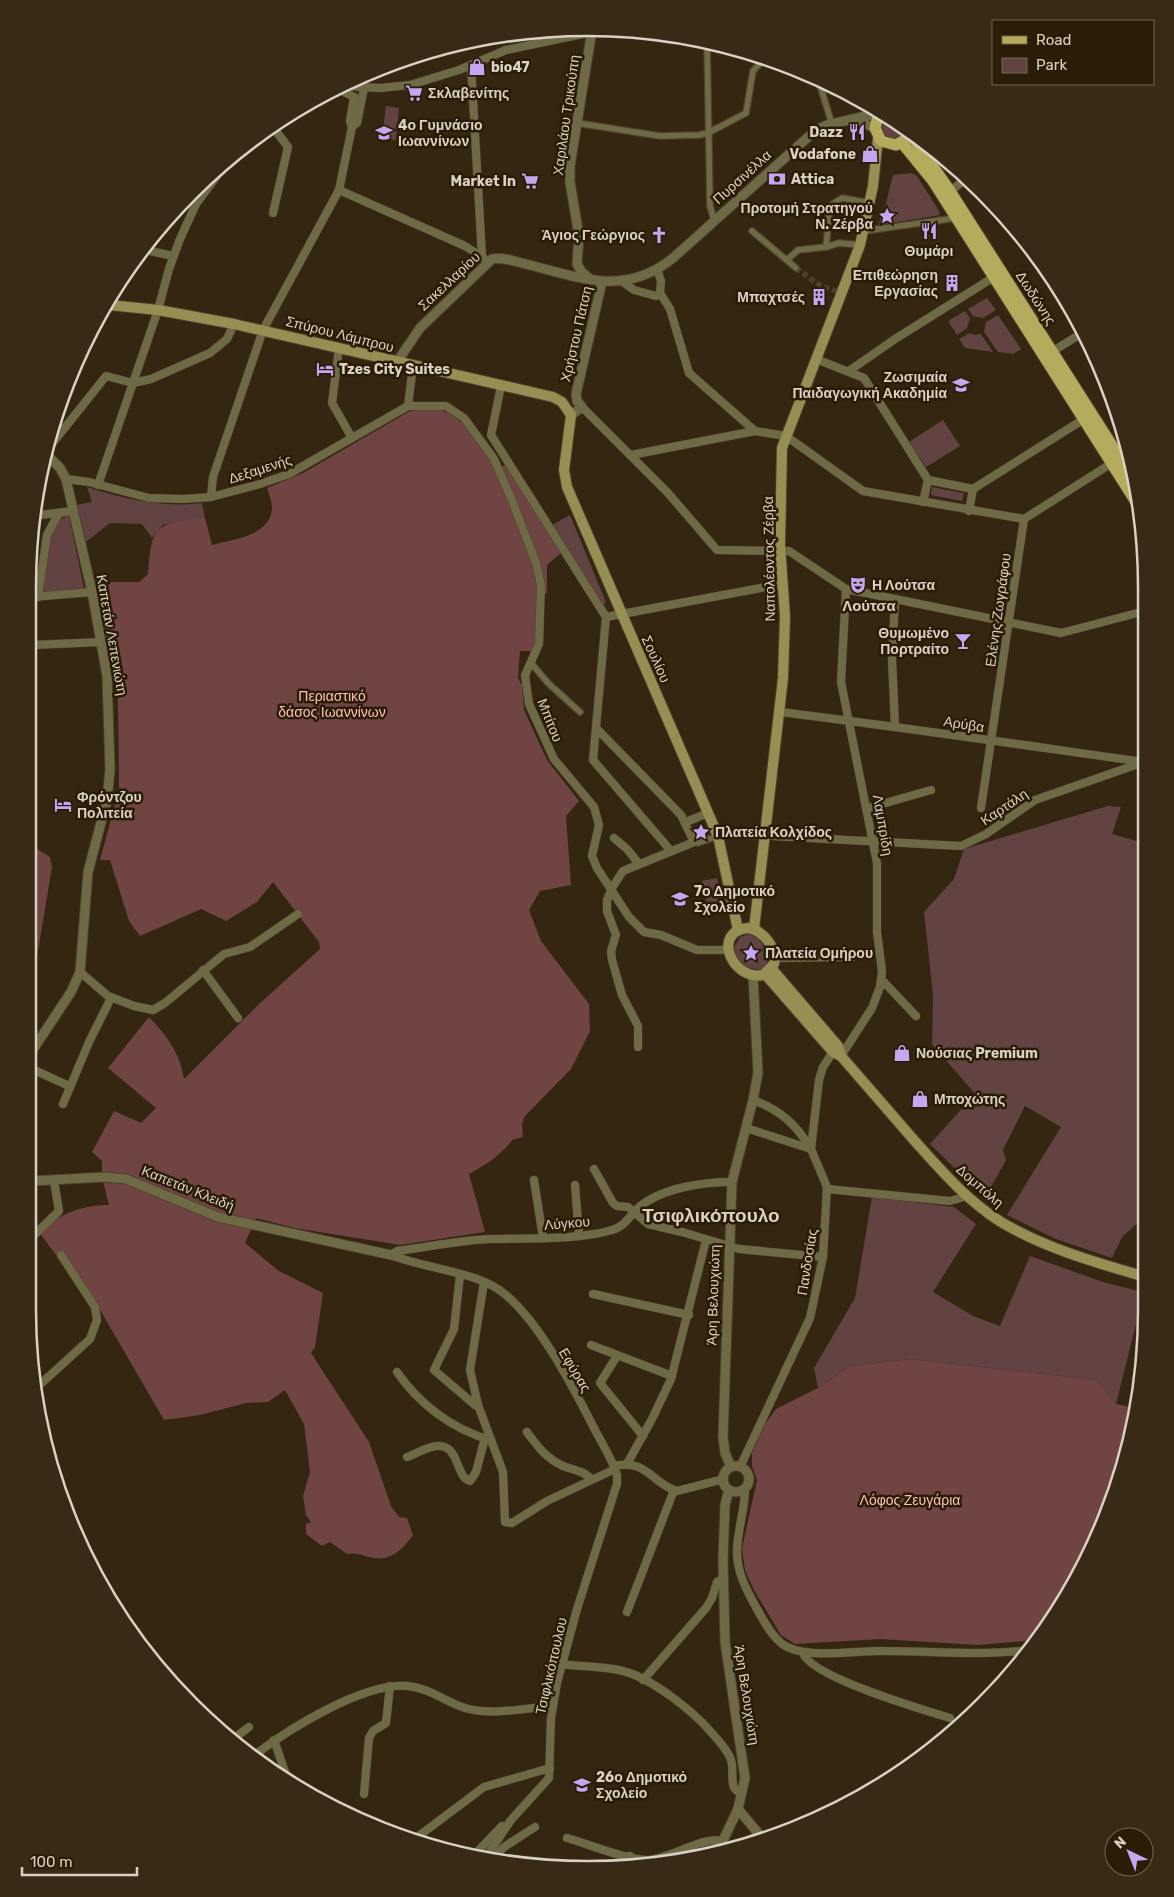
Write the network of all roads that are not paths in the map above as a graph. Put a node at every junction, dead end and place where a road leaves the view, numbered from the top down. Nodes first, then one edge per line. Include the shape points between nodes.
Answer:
1 (591, 36) edge
2 (567, 37) edge
3 (707, 50) edge
4 (760, 64) edge
5 (471, 65) junction
6 (356, 87) edge
7 (364, 88) junction
8 (821, 88) edge
9 (345, 92) edge
10 (354, 97) junction
11 (870, 115) edge
12 (852, 119) junction
13 (878, 120) edge
14 (577, 123) junction
15 (832, 124) junction
16 (352, 127) junction
17 (277, 132) edge
18 (708, 133) junction
19 (876, 133) junction
20 (906, 139) edge
21 (902, 143) junction
22 (922, 150) edge
23 (961, 183) edge
24 (207, 189) edge
25 (339, 190) junction
26 (950, 191) junction
27 (870, 203) junction
28 (273, 213) dead end
29 (956, 218) junction
30 (714, 220) junction
31 (752, 231) dead end
32 (864, 231) junction
33 (860, 245) junction
34 (826, 247) junction
35 (150, 252) edge
36 (173, 256) junction
37 (485, 259) junction
38 (787, 260) junction
39 (796, 268) tunnel mouth
40 (657, 269) junction
41 (994, 278) junction
42 (597, 281) junction
43 (623, 282) junction
44 (660, 293) junction
45 (114, 306) edge
46 (158, 310) junction
47 (234, 324) junction
48 (263, 330) junction
49 (416, 334) junction
50 (1077, 336) edge
51 (338, 348) junction
52 (1053, 351) junction
53 (816, 359) junction
54 (397, 362) junction
55 (413, 366) junction
56 (849, 371) junction
57 (580, 372) junction
58 (133, 383) junction
59 (501, 386) junction
60 (562, 402) junction
61 (408, 406) junction
62 (582, 407) junction
63 (571, 415) junction
64 (1084, 419) junction
65 (755, 431) junction
66 (786, 436) junction
67 (57, 438) edge
68 (352, 438) junction
69 (631, 455) junction
70 (52, 460) edge
71 (1123, 462) edge
72 (1112, 463) junction
73 (66, 479) junction
74 (928, 480) junction
75 (98, 485) junction
76 (973, 489) junction
77 (1129, 490) edge
78 (211, 497) junction
79 (923, 502) junction
80 (73, 511) junction
81 (969, 511) junction
82 (59, 513) junction
83 (41, 515) edge
84 (1024, 519) junction
85 (780, 551) junction
86 (782, 584) junction
87 (846, 589) junction
88 (36, 592) edge
89 (92, 592) junction
90 (36, 597) edge
91 (895, 600) junction
92 (1138, 613) edge
93 (621, 615) junction
94 (606, 617) junction
95 (1008, 624) junction
96 (102, 642) junction
97 (36, 645) edge
98 (531, 663) junction
99 (580, 712) dead end
100 (780, 712) junction
101 (849, 720) junction
102 (895, 726) junction
103 (597, 729) junction
104 (991, 741) junction
105 (1138, 761) edge
106 (1138, 764) edge
107 (930, 790) dead end
108 (868, 808) junction
109 (981, 808) dead end
110 (708, 813) junction
111 (686, 822) junction
112 (718, 836) junction
113 (765, 837) junction
114 (614, 838) dead end
115 (698, 843) dead end
116 (874, 843) junction
117 (671, 851) junction
118 (639, 864) junction
119 (612, 888) junction
120 (298, 914) dead end
121 (738, 930) junction
122 (754, 930) junction
123 (728, 950) junction
124 (852, 957) dead end
125 (775, 958) junction
126 (202, 970) junction
127 (768, 971) junction
128 (80, 972) junction
129 (753, 975) junction
130 (882, 980) junction
131 (112, 998) junction
132 (916, 1016) dead end
133 (238, 1018) dead end
134 (36, 1045) edge
135 (638, 1047) dead end
136 (837, 1054) junction
137 (36, 1071) edge
138 (69, 1086) junction
139 (753, 1100) junction
140 (63, 1104) dead end
141 (746, 1128) junction
142 (811, 1149) junction
143 (594, 1169) dead end
144 (534, 1180) dead end
145 (36, 1181) edge
146 (54, 1181) junction
147 (732, 1182) junction
148 (574, 1185) dead end
149 (827, 1189) junction
150 (967, 1196) junction
151 (634, 1212) junction
152 (36, 1232) edge
153 (579, 1235) junction
154 (543, 1238) junction
155 (706, 1240) junction
156 (728, 1246) junction
157 (392, 1254) junction
158 (61, 1255) dead end
159 (823, 1257) junction
160 (460, 1275) junction
161 (1138, 1275) edge
162 (484, 1282) junction
163 (593, 1294) dead end
164 (689, 1314) junction
165 (591, 1345) dead end
166 (617, 1356) junction
167 (397, 1372) dead end
168 (672, 1376) junction
169 (41, 1383) edge
170 (478, 1405) junction
171 (526, 1432) dead end
172 (643, 1436) junction
173 (489, 1439) junction
174 (407, 1457) dead end
175 (627, 1464) junction
176 (736, 1467) junction
177 (615, 1468) junction
178 (591, 1479) junction
179 (724, 1479) junction
180 (745, 1489) junction
181 (674, 1490) junction
182 (729, 1490) junction
183 (722, 1578) junction
184 (627, 1612) dead end
185 (1019, 1651) edge
186 (803, 1653) junction
187 (562, 1664) junction
188 (643, 1680) junction
189 (390, 1686) junction
190 (552, 1706) junction
191 (950, 1718) dead end
192 (249, 1727) dead end
193 (238, 1735) edge
194 (274, 1740) junction
195 (259, 1752) edge
196 (550, 1768) junction
197 (284, 1770) edge
198 (742, 1793) junction
199 (364, 1794) dead end
200 (738, 1809) junction
201 (514, 1816) junction
202 (535, 1827) dead end
203 (759, 1834) edge
204 (420, 1835) edge
205 (567, 1838) dead end
206 (723, 1841) junction
207 (722, 1844) edge
208 (479, 1850) edge
209 (490, 1852) edge
210 (498, 1853) edge
211 (671, 1854) edge
212 (630, 1856) junction
213 (643, 1858) edge
214 (628, 1859) edge

1 - 14 street, Χαριλάου Τρικούπη
2 - 5 street via 506,50
3 - 18 street
4 - 18 street via 753,71 746,113
5 - 7 street via 410,85
5 - 37 street
6 - 7 street
7 - 10 street
7 - 16 street via 357,122
8 - 15 street
9 - 10 street
10 - 16 street
11 - 12 street, Πυρσινέλλα
12 - 15 street, Πυρσινέλλα
12 - 19 street
13 - 19 main road
14 - 18 street via 660,136
14 - 42 street, Χαριλάου Τρικούπη via 570,182 579,233 577,264 581,271
15 - 30 street, Πυρσινέλλα via 812,133
16 - 25 street
17 - 28 street via 288,147
18 - 30 street via 710,206
19 - 21 main road via 888,144
19 - 27 main road, Ναπολέοντος Ζέρβα via 877,162
20 - 21 main road, Δωδώνης
21 - 29 main road, Δωδώνης
22 - 26 main road, Δωδώνης
23 - 26 street
24 - 36 street via 192,210
25 - 37 street via 465,246
25 - 48 street
26 - 52 main road, Δωδώνης
27 - 32 main road, Ναπολέοντος Ζέρβα
27 - 34 street via 842,198 830,206
29 - 32 street
29 - 41 main road, Δωδώνης
30 - 40 street, Πυρσινέλλα
31 - 38 street
32 - 33 main road, Ναπολέοντος Ζέρβα
33 - 34 street via 839,243
33 - 53 main road, Ναπολέοντος Ζέρβα
34 - 38 street via 798,250
35 - 36 street
36 - 46 street
37 - 42 street, Σακελλαρίου via 497,258
37 - 49 street, Σακελλαρίου
38 - 39 street
40 - 43 street, Πυρσινέλλα
40 - 44 street
41 - 56 street
41 - 64 main road, Δωδώνης
42 - 43 street, Σακελλαρίου
42 - 57 street, Χρήστου Πάτση
43 - 44 street via 649,295
44 - 65 street via 671,313 689,373
45 - 46 main road, Σπύρου Λάμπρου
46 - 47 main road, Σπύρου Λάμπρου
46 - 58 street
47 - 48 main road, Σπύρου Λάμπρου
47 - 58 street via 227,339 207,355 151,380
48 - 51 main road, Σπύρου Λάμπρου
48 - 78 street via 213,477
49 - 54 street, Σακελλαρίου
49 - 55 street via 411,349
50 - 52 street
51 - 54 main road, Σπύρου Λάμπρου
51 - 68 street via 332,403
52 - 71 main road, Δωδώνης
53 - 56 street
53 - 66 main road, Ναπολέοντος Ζέρβα
54 - 55 main road, Σπύρου Λάμπρου
55 - 59 main road, Σπύρου Λάμπρου
55 - 61 street
56 - 74 street via 866,381
57 - 60 street via 574,392
57 - 62 street, Χρήστου Πάτση via 576,395
58 - 67 street via 106,376
58 - 75 street
59 - 60 main road, Σπύρου Λάμπρου
59 - 94 street via 491,435
60 - 63 main road
61 - 68 street, Δεξαμενής
61 - 98 street, Μπίτου via 452,408 477,433 497,466 541,585 540,638
62 - 63 street
62 - 69 street
63 - 93 main road, Σουλίου via 564,470 566,483
64 - 72 main road, Δωδώνης
64 - 76 street
65 - 66 street
65 - 69 street
66 - 79 street via 860,490
66 - 85 main road, Ναπολέοντος Ζέρβα via 782,454
68 - 78 street, Δεξαμενής via 280,478
69 - 85 street via 690,516 717,550
70 - 73 street
72 - 77 main road, Δωδώνης
72 - 84 street
73 - 75 street, Δεξαμενής
73 - 80 street, Καπετάν Λεπενιώτη
74 - 76 street
74 - 79 street
75 - 78 street, Δεξαμενής via 149,498
76 - 81 street
79 - 81 street
80 - 82 street
80 - 89 street, Καπετάν Λεπενιώτη
81 - 84 street
82 - 83 street
82 - 88 street via 47,535
84 - 95 street, Ελένης Ζωγράφου
85 - 86 main road, Ναπολέοντος Ζέρβα
85 - 87 street via 793,553
86 - 93 street
86 - 100 main road, Ναπολέοντος Ζέρβα via 784,625
87 - 91 street
87 - 101 street, Λαμπρίδη via 841,669
89 - 90 street
89 - 96 street, Καπετάν Λεπενιώτη
91 - 95 street
91 - 102 street via 892,659
92 - 95 street via 1061,633
93 - 94 street
93 - 110 main road, Σουλίου
94 - 103 street
95 - 104 street, Ελένης Ζωγράφου
96 - 97 street
96 - 128 street, Καπετάν Λεπενιώτη via 110,707 110,779 89,866
98 - 99 street
98 - 119 street, Μπίτου via 525,675 529,704 554,759 594,807 599,825 592,849 593,860
100 - 101 street, Αρύβα
100 - 113 main road, Ναπολέοντος Ζέρβα
101 - 102 street, Αρύβα
101 - 108 street, Λαμπρίδη
102 - 104 street, Αρύβα
103 - 111 street
103 - 117 street via 594,762
104 - 105 street, Αρύβα
104 - 109 street, Ελένης Ζωγράφου
106 - 116 street, Καρτάλη via 1035,800 993,830 965,845
107 - 108 street
108 - 116 street, Λαμπρίδη
110 - 111 street
110 - 112 main road, Σουλίου
111 - 117 street via 694,842
112 - 113 street, Καρτάλη
112 - 115 street
112 - 121 main road, Σουλίου
113 - 116 street, Καρτάλη
113 - 122 main road, Ναπολέοντος Ζέρβα
114 - 118 street
116 - 130 street, Λαμπρίδη
117 - 118 street
118 - 119 street via 620,873
119 - 123 street, Μπίτου via 633,922 645,933 661,935 697,950
119 - 135 street via 606,907 616,935 611,953 622,995 638,1026
120 - 126 street via 253,945 226,953
121 - 122 main road
121 - 123 main road via 730,939
122 - 125 main road via 766,940
123 - 129 main road via 738,967
124 - 125 street
125 - 127 main road
126 - 131 street via 165,1003 151,1010
126 - 133 street
127 - 129 main road
127 - 136 main road, Δομπόλη via 838,1046
128 - 131 street
128 - 134 street, Καπετάν Λεπενιώτη via 71,992
129 - 139 street, Άρη Βελουχιώτη via 758,1068
130 - 132 street
130 - 136 street, Λαμπρίδη via 866,1020
131 - 138 street
136 - 142 street via 823,1067 819,1080
136 - 150 main road, Δομπόλη
137 - 138 street
138 - 140 street
139 - 141 street, Άρη Βελουχιώτη
139 - 142 street, Πανδοσίας via 786,1116
141 - 142 street
141 - 147 street, Άρη Βελουχιώτη
142 - 149 street, Πανδοσίας
143 - 151 street via 613,1203
144 - 154 street
145 - 146 street, Καπετάν Κλειδή
146 - 152 street via 59,1211
146 - 157 street, Καπετάν Κλειδή via 100,1177 126,1179 224,1219
147 - 151 street, Λύγκου via 685,1186 647,1202
147 - 156 street, Άρη Βελουχιώτη
148 - 153 street
149 - 150 street via 950,1201
149 - 159 street, Πανδοσίας
150 - 161 main road, Δομπόλη via 1003,1223 1052,1247
151 - 153 street, Λύγκου via 614,1230
151 - 155 street via 648,1224
153 - 154 street, Λύγκου
154 - 157 street, Λύγκου via 459,1242
155 - 156 street
155 - 164 street
156 - 159 street
156 - 176 street, Άρη Βελουχιώτη via 723,1437 725,1453
157 - 160 street, Εφύρας
158 - 169 street via 95,1307 98,1320 90,1339
159 - 176 street, Πανδοσίας via 810,1318
160 - 162 street, Εφύρας
160 - 170 street via 454,1329 434,1368 436,1374
162 - 170 street via 470,1370
162 - 177 street, Εφύρας via 509,1297 532,1324 571,1386
163 - 164 street
164 - 168 street
165 - 166 street
166 - 168 street
166 - 172 street via 600,1383
167 - 173 street via 407,1386 442,1417 472,1434
168 - 172 street
170 - 173 street
171 - 178 street via 544,1453
172 - 175 street
173 - 174 street via 470,1480 464,1476 455,1456 441,1446
173 - 178 street via 504,1479 503,1519 506,1523 512,1523
175 - 177 street
175 - 181 street via 645,1469
176 - 179 street via 727,1471
176 - 180 street via 749,1476
177 - 178 street
177 - 187 street, Τσιφλικόπουλου via 617,1484
179 - 181 street via 686,1491
179 - 182 street
180 - 182 street via 739,1492
180 - 186 street via 737,1546 742,1579 776,1638
181 - 184 street
182 - 183 street, Άρη Βελουχιώτη via 725,1505
183 - 188 street via 717,1582 706,1608
183 - 198 street, Άρη Βελουχιώτη via 726,1655 744,1768
185 - 186 street via 956,1654 909,1651
186 - 191 street via 812,1663 844,1680 903,1704
187 - 188 street via 621,1671
187 - 190 street, Τσιφλικόπουλου
188 - 198 street via 674,1700 711,1732 730,1758 734,1789
189 - 190 street via 418,1688 472,1710
189 - 194 street via 327,1710
189 - 199 street via 386,1723 369,1738
190 - 196 street, Τσιφλικόπουλου
192 - 193 street
194 - 195 street
194 - 197 street
196 - 201 street, Τσιφλικόπουλου via 546,1783
196 - 204 street via 484,1787
198 - 200 street, Άρη Βελουχιώτη
200 - 203 street
200 - 206 street, Άρη Βελουχιώτη
201 - 208 street
201 - 209 street, Τσιφλικόπουλου
202 - 210 street
205 - 212 street
206 - 207 street, Άρη Βελουχιώτη
206 - 211 street via 710,1840
212 - 213 street
212 - 214 street

